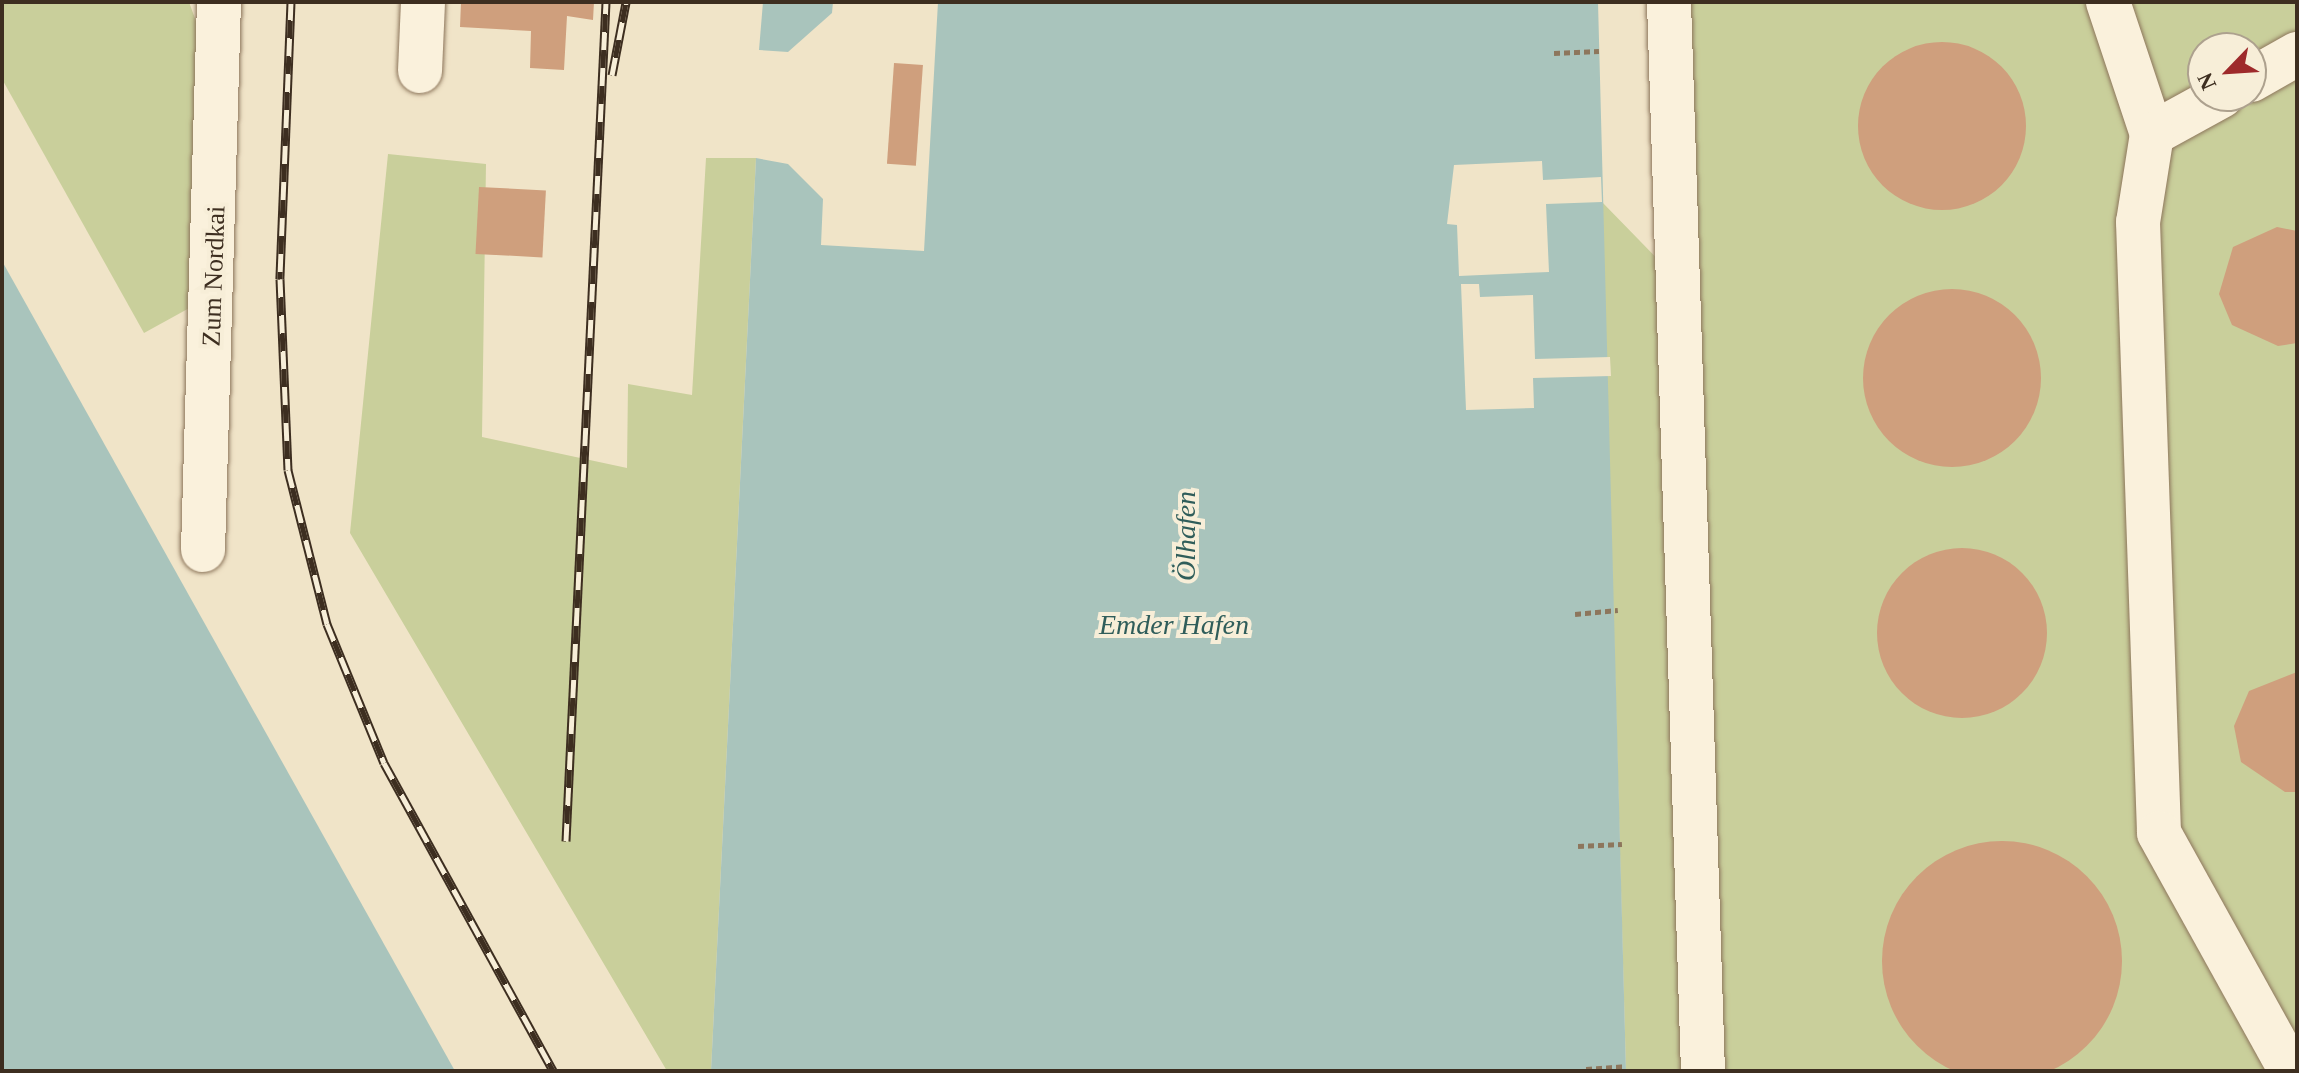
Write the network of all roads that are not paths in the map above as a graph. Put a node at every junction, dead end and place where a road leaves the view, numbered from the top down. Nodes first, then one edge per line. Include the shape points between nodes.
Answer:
1 (423, 2) edge
2 (1669, 2) edge
3 (2108, 2) edge
4 (222, 14) edge
5 (2297, 54) edge
6 (420, 71) dead end
7 (2267, 71) edge
8 (2192, 112) edge
9 (2152, 134) junction
10 (203, 550) dead end
11 (1703, 1071) edge
12 (2291, 1071) edge

1 - 6 lane
2 - 11 lane
3 - 9 lane
4 - 10 lane, Zum Nordkai
5 - 7 lane
8 - 9 lane
9 - 12 lane via 2138,222 2159,833

